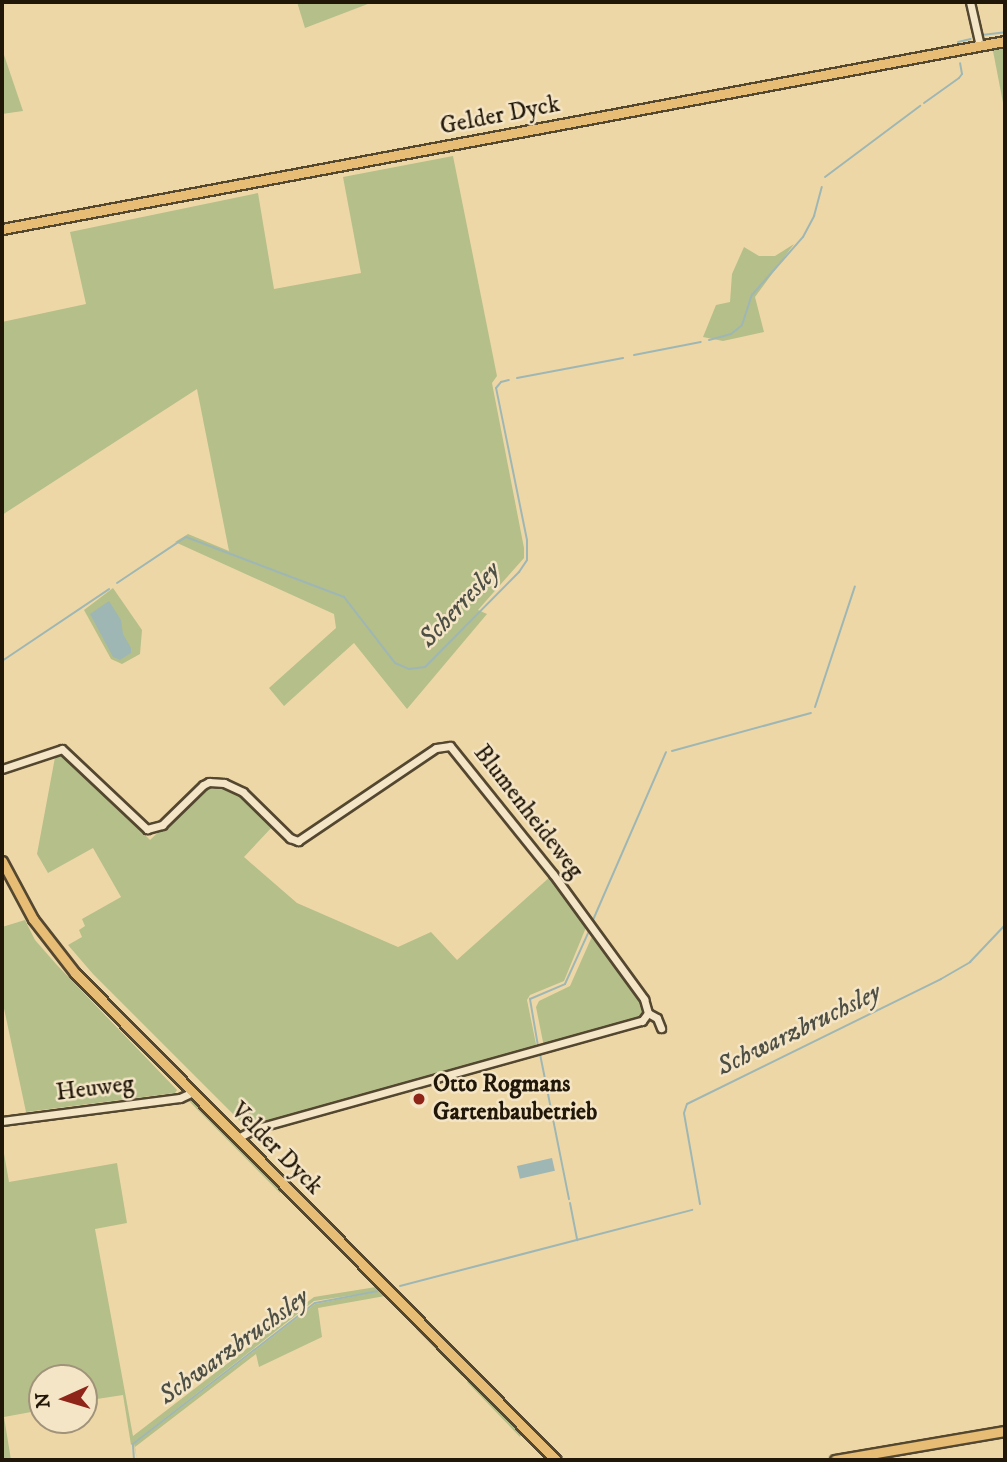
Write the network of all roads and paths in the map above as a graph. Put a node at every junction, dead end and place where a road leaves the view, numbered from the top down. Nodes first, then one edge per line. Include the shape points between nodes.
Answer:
1 (970, 2) edge
2 (1005, 41) edge
3 (979, 46) junction
4 (2, 229) edge
5 (2, 769) edge
6 (2, 861) edge
7 (648, 1013) junction
8 (661, 1028) dead end
9 (193, 1092) junction
10 (2, 1121) edge
11 (238, 1138) junction
12 (1005, 1431) edge
13 (545, 1446) junction
14 (556, 1460) edge
15 (564, 1460) edge
16 (835, 1460) edge

1 - 3 street
2 - 3 main road, Gelder Dyck
3 - 4 main road, Gelder Dyck
5 - 7 street, Blumenheideweg via 62,749 147,829 162,825 203,785 224,783 243,792 298,841 436,748 450,746 553,874 644,999
6 - 9 main road, Velder Dyck via 33,919 75,973
7 - 8 street, Blumenheideweg via 657,1018
7 - 11 street via 642,1021 254,1129
9 - 10 street, Heuweg via 180,1098
9 - 11 main road, Velder Dyck
11 - 13 main road, Velder Dyck
12 - 16 main road
13 - 14 main road, Velder Dyck
13 - 15 main road, Velder Dyck

